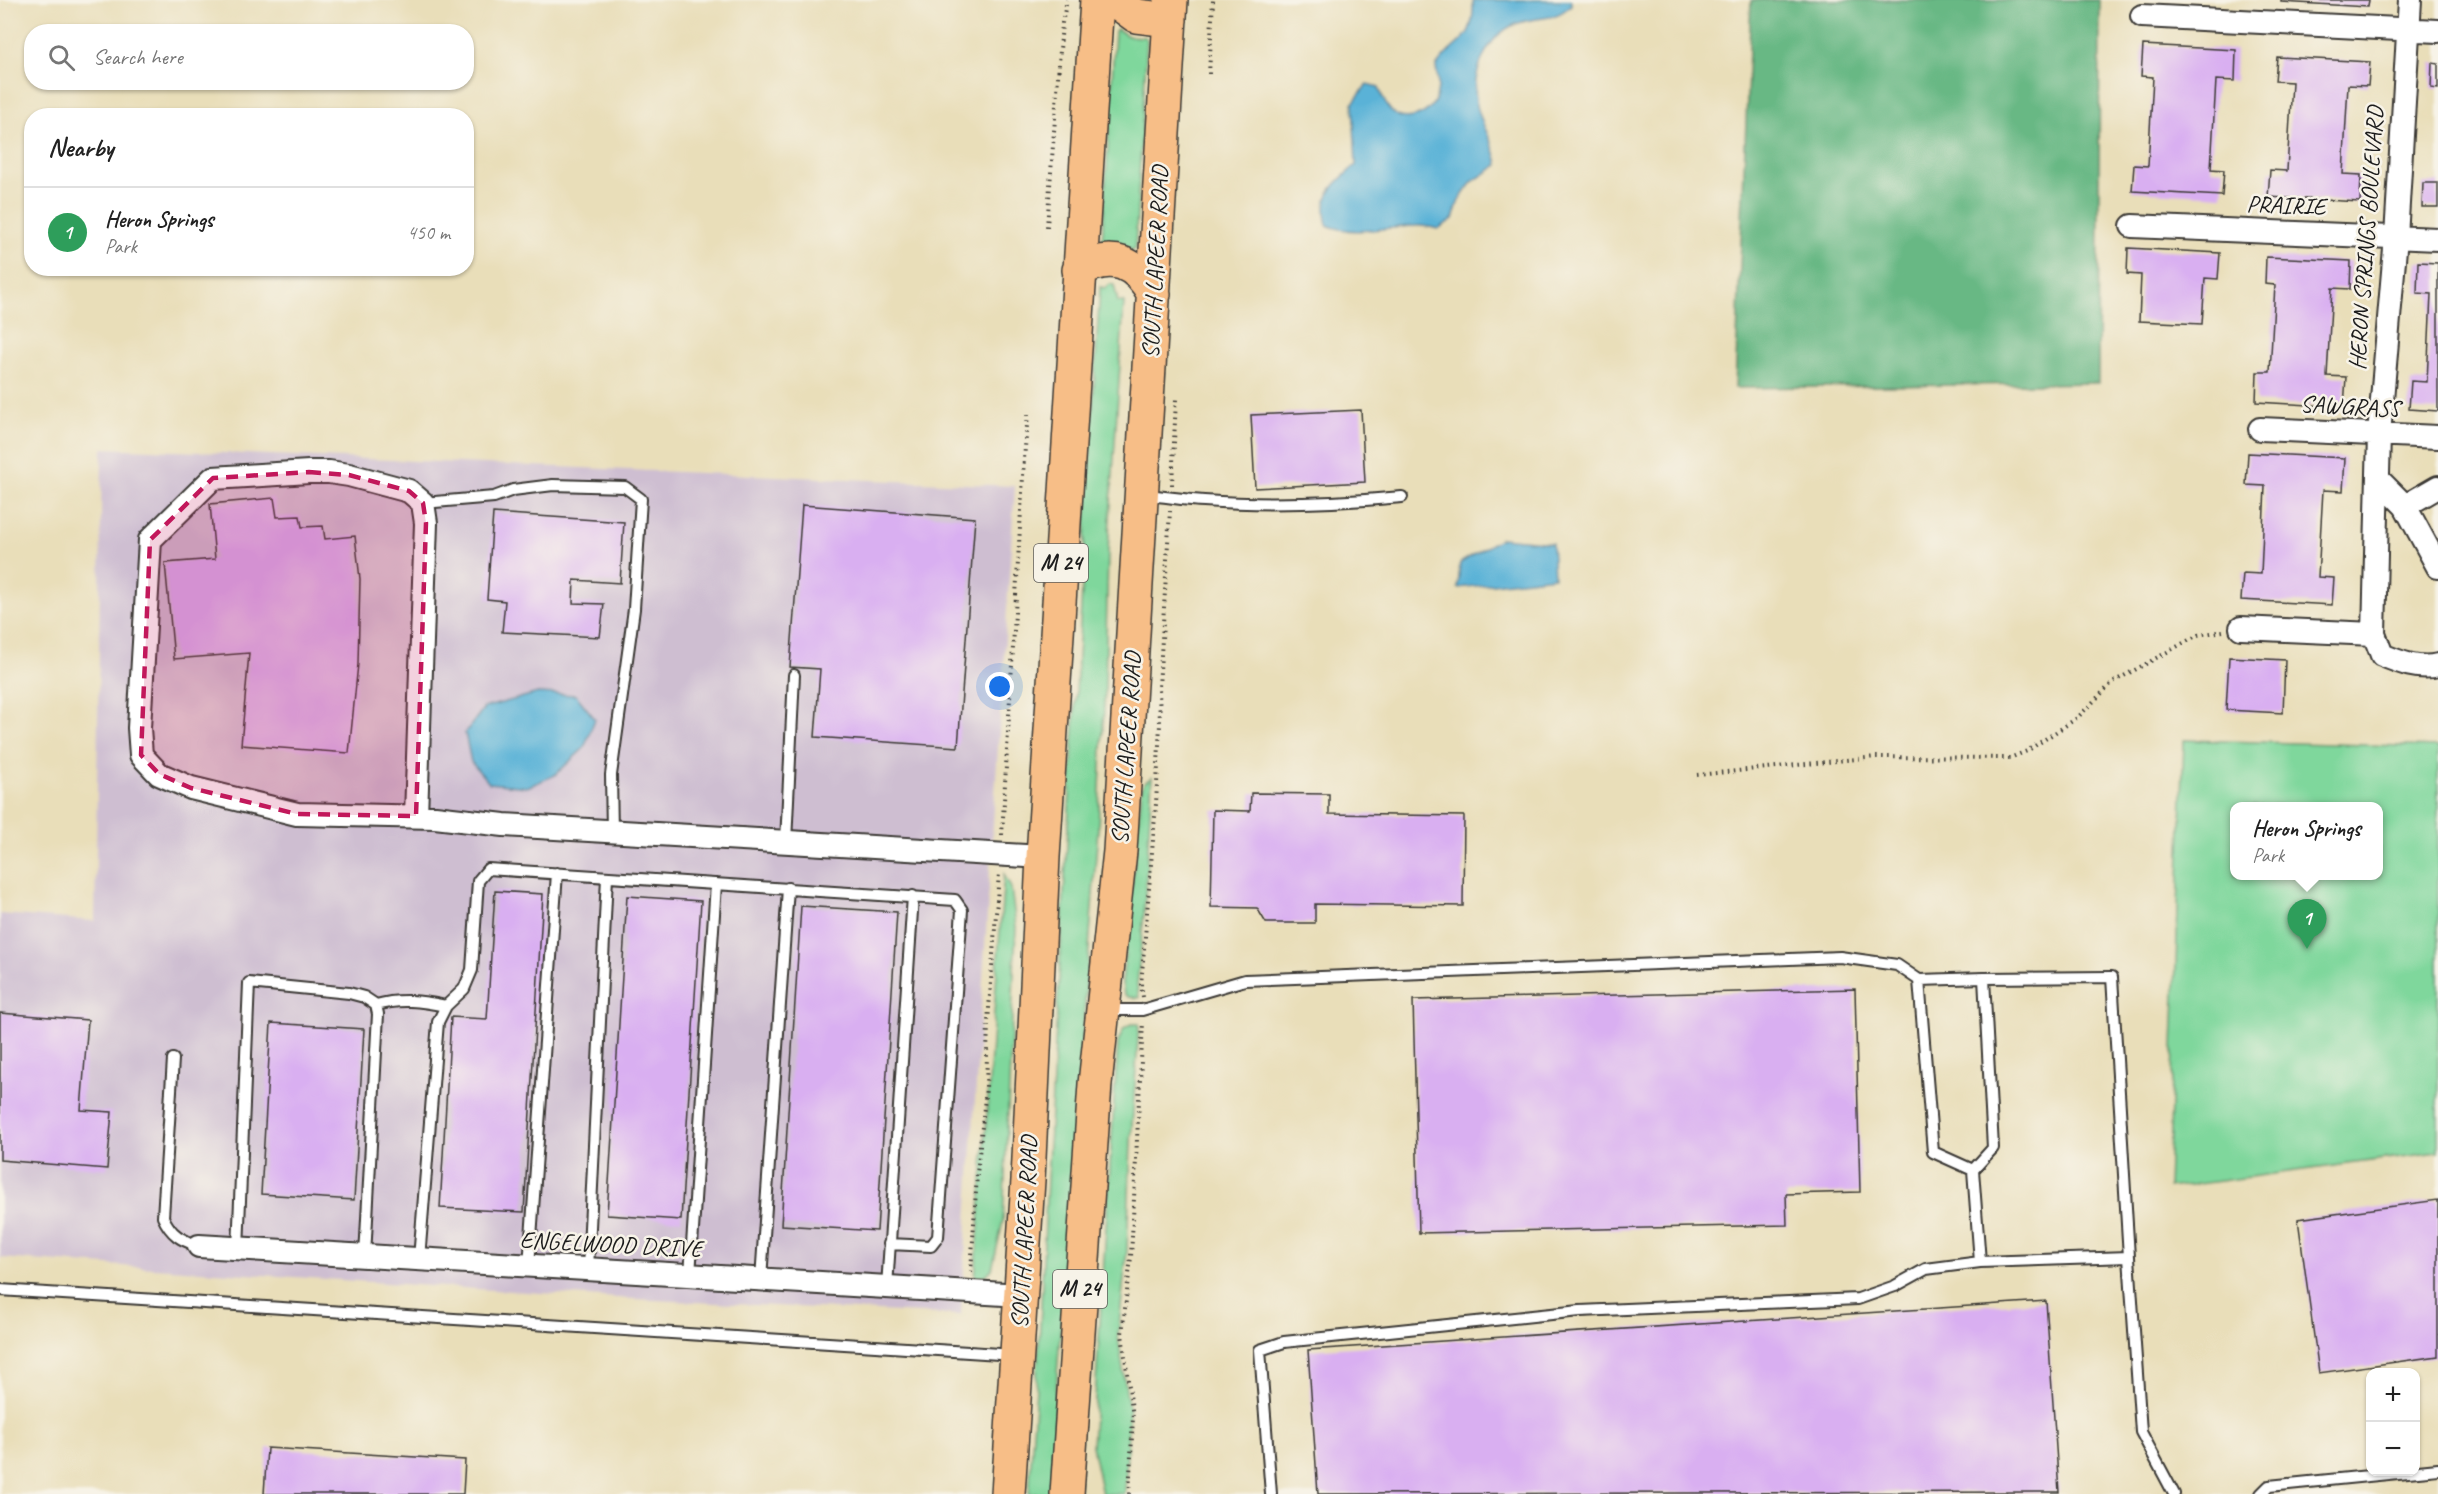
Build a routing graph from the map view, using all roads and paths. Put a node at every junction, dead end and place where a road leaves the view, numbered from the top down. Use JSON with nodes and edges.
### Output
{"nodes":[{"id":1,"x":1067,"y":0,"type":"edge"},
{"id":2,"x":1097,"y":0,"type":"edge"},
{"id":3,"x":1114,"y":0,"type":"edge"},
{"id":4,"x":1213,"y":0,"type":"edge"},
{"id":5,"x":2410,"y":0,"type":"edge"},
{"id":6,"x":1170,"y":10,"type":"edge"},
{"id":7,"x":2142,"y":16,"type":"dead end"},
{"id":8,"x":2407,"y":30,"type":"junction"},
{"id":9,"x":2438,"y":31,"type":"edge"},
{"id":10,"x":1209,"y":74,"type":"dead end"},
{"id":11,"x":2132,"y":226,"type":"dead end"},
{"id":12,"x":1047,"y":227,"type":"dead end"},
{"id":13,"x":2396,"y":237,"type":"junction"},
{"id":14,"x":2438,"y":239,"type":"edge"},
{"id":15,"x":1079,"y":270,"type":"junction"},
{"id":16,"x":1154,"y":294,"type":"junction"},
{"id":17,"x":1176,"y":399,"type":"dead end"},
{"id":18,"x":1028,"y":414,"type":"dead end"},
{"id":19,"x":2260,"y":429,"type":"dead end"},
{"id":20,"x":2379,"y":434,"type":"junction"},
{"id":21,"x":2438,"y":437,"type":"edge"},
{"id":22,"x":2379,"y":480,"type":"junction"},
{"id":23,"x":2438,"y":487,"type":"edge"},
{"id":24,"x":1156,"y":496,"type":"junction"},
{"id":25,"x":1402,"y":497,"type":"dead end"},
{"id":26,"x":423,"y":503,"type":"junction"},
{"id":27,"x":2405,"y":506,"type":"junction"},
{"id":28,"x":2438,"y":567,"type":"edge"},
{"id":29,"x":2241,"y":627,"type":"joint"},
{"id":30,"x":2374,"y":634,"type":"junction"},
{"id":31,"x":2438,"y":665,"type":"edge"},
{"id":32,"x":794,"y":675,"type":"dead end"},
{"id":33,"x":1697,"y":775,"type":"dead end"},
{"id":34,"x":417,"y":816,"type":"junction"},
{"id":35,"x":612,"y":832,"type":"junction"},
{"id":36,"x":1002,"y":836,"type":"dead end"},
{"id":37,"x":786,"y":842,"type":"junction"},
{"id":38,"x":1043,"y":857,"type":"junction"},
{"id":39,"x":999,"y":871,"type":"dead end"},
{"id":40,"x":557,"y":873,"type":"junction"},
{"id":41,"x":607,"y":877,"type":"junction"},
{"id":42,"x":716,"y":884,"type":"junction"},
{"id":43,"x":788,"y":888,"type":"junction"},
{"id":44,"x":913,"y":896,"type":"junction"},
{"id":45,"x":1984,"y":978,"type":"junction"},
{"id":46,"x":1919,"y":980,"type":"junction"},
{"id":47,"x":376,"y":1005,"type":"junction"},
{"id":48,"x":446,"y":1006,"type":"junction"},
{"id":49,"x":1142,"y":1010,"type":"junction"},
{"id":50,"x":1103,"y":1011,"type":"junction"},
{"id":51,"x":173,"y":1059,"type":"dead end"},
{"id":52,"x":1973,"y":1170,"type":"junction"},
{"id":53,"x":890,"y":1244,"type":"junction"},
{"id":54,"x":199,"y":1246,"type":"joint"},
{"id":55,"x":238,"y":1249,"type":"junction"},
{"id":56,"x":365,"y":1256,"type":"junction"},
{"id":57,"x":2129,"y":1257,"type":"junction"},
{"id":58,"x":419,"y":1259,"type":"junction"},
{"id":59,"x":1980,"y":1262,"type":"junction"},
{"id":60,"x":971,"y":1265,"type":"dead end"},
{"id":61,"x":529,"y":1266,"type":"junction"},
{"id":62,"x":588,"y":1269,"type":"junction"},
{"id":63,"x":690,"y":1275,"type":"junction"},
{"id":64,"x":761,"y":1280,"type":"junction"},
{"id":65,"x":887,"y":1287,"type":"junction"},
{"id":66,"x":0,"y":1290,"type":"edge"},
{"id":67,"x":1021,"y":1295,"type":"junction"},
{"id":68,"x":1017,"y":1355,"type":"junction"},
{"id":69,"x":2438,"y":1469,"type":"edge"},
{"id":70,"x":1008,"y":1494,"type":"edge"},
{"id":71,"x":1067,"y":1494,"type":"edge"},
{"id":72,"x":1129,"y":1494,"type":"edge"},
{"id":73,"x":1271,"y":1494,"type":"edge"},
{"id":74,"x":2174,"y":1494,"type":"edge"},
{"id":75,"x":2261,"y":1494,"type":"edge"}],
"edges":[{"from":1,"to":12,"type":"path"},
{"from":2,"to":15,"type":"main road","name":"SOUTH LAPEER ROAD","number":"M 24"},
{"from":3,"to":6,"type":"main road"},
{"from":4,"to":10,"type":"path"},
{"from":5,"to":8,"type":"street","name":"HERON SPRINGS BOULEVARD"},
{"from":6,"to":16,"type":"main road","name":"SOUTH LAPEER ROAD","number":"M 24"},
{"from":7,"to":8,"type":"street"},
{"from":8,"to":9,"type":"street"},
{"from":8,"to":13,"type":"street","name":"HERON SPRINGS BOULEVARD"},
{"from":11,"to":13,"type":"street","name":"PRAIRIE"},
{"from":13,"to":14,"type":"street","name":"PRAIRIE"},
{"from":13,"to":20,"type":"street","name":"HERON SPRINGS BOULEVARD"},
{"from":15,"to":16,"type":"main road"},
{"from":15,"to":38,"type":"main road","name":"SOUTH LAPEER ROAD","number":"M 24"},
{"from":16,"to":24,"type":"main road","name":"SOUTH LAPEER ROAD","number":"M 24"},
{"from":17,"to":24,"type":"path"},
{"from":18,"to":36,"type":"path"},
{"from":19,"to":20,"type":"street","name":"SAWGRASS"},
{"from":20,"to":21,"type":"street","name":"SAWGRASS"},
{"from":20,"to":22,"type":"street","name":"HERON SPRINGS BOULEVARD"},
{"from":22,"to":27,"type":"street"},
{"from":22,"to":30,"type":"street","name":"HERON SPRINGS BOULEVARD"},
{"from":23,"to":27,"type":"street"},
{"from":24,"to":25,"type":"lane"},
{"from":24,"to":49,"type":"path"},
{"from":24,"to":50,"type":"main road","name":"SOUTH LAPEER ROAD","number":"M 24"},
{"from":26,"to":34,"type":"street"},
{"from":26,"to":34,"type":"street"},
{"from":26,"to":35,"type":"lane"},
{"from":27,"to":28,"type":"street"},
{"from":29,"to":30,"type":"street"},
{"from":29,"to":33,"type":"path"},
{"from":30,"to":31,"type":"street"},
{"from":32,"to":37,"type":"lane"},
{"from":34,"to":35,"type":"street"},
{"from":35,"to":37,"type":"street"},
{"from":37,"to":38,"type":"street"},
{"from":38,"to":67,"type":"main road","name":"SOUTH LAPEER ROAD","number":"M 24"},
{"from":39,"to":60,"type":"path"},
{"from":40,"to":41,"type":"lane"},
{"from":40,"to":48,"type":"lane"},
{"from":40,"to":61,"type":"lane"},
{"from":41,"to":42,"type":"lane"},
{"from":41,"to":62,"type":"lane"},
{"from":42,"to":43,"type":"lane"},
{"from":42,"to":63,"type":"lane"},
{"from":43,"to":44,"type":"lane"},
{"from":43,"to":64,"type":"lane"},
{"from":44,"to":53,"type":"lane"},
{"from":44,"to":53,"type":"lane"},
{"from":45,"to":46,"type":"lane"},
{"from":45,"to":52,"type":"lane"},
{"from":45,"to":57,"type":"lane"},
{"from":46,"to":49,"type":"lane"},
{"from":46,"to":52,"type":"lane"},
{"from":47,"to":48,"type":"lane"},
{"from":47,"to":55,"type":"lane"},
{"from":47,"to":56,"type":"lane"},
{"from":48,"to":58,"type":"lane"},
{"from":49,"to":50,"type":"lane"},
{"from":49,"to":72,"type":"path"},
{"from":50,"to":71,"type":"main road","name":"SOUTH LAPEER ROAD","number":"M 24"},
{"from":51,"to":54,"type":"lane"},
{"from":52,"to":59,"type":"lane"},
{"from":53,"to":65,"type":"lane"},
{"from":54,"to":55,"type":"street","name":"ENGELWOOD DRIVE"},
{"from":55,"to":56,"type":"street","name":"ENGELWOOD DRIVE"},
{"from":56,"to":58,"type":"street","name":"ENGELWOOD DRIVE"},
{"from":57,"to":59,"type":"lane"},
{"from":57,"to":74,"type":"lane"},
{"from":58,"to":61,"type":"street","name":"ENGELWOOD DRIVE"},
{"from":59,"to":73,"type":"lane"},
{"from":61,"to":62,"type":"street","name":"ENGELWOOD DRIVE"},
{"from":62,"to":63,"type":"street","name":"ENGELWOOD DRIVE"},
{"from":63,"to":64,"type":"street","name":"ENGELWOOD DRIVE"},
{"from":64,"to":65,"type":"street","name":"ENGELWOOD DRIVE"},
{"from":65,"to":67,"type":"street","name":"ENGELWOOD DRIVE"},
{"from":66,"to":68,"type":"lane"},
{"from":67,"to":68,"type":"main road","name":"SOUTH LAPEER ROAD","number":"M 24"},
{"from":68,"to":70,"type":"main road","name":"SOUTH LAPEER ROAD","number":"M 24"},
{"from":69,"to":75,"type":"lane"}]}
